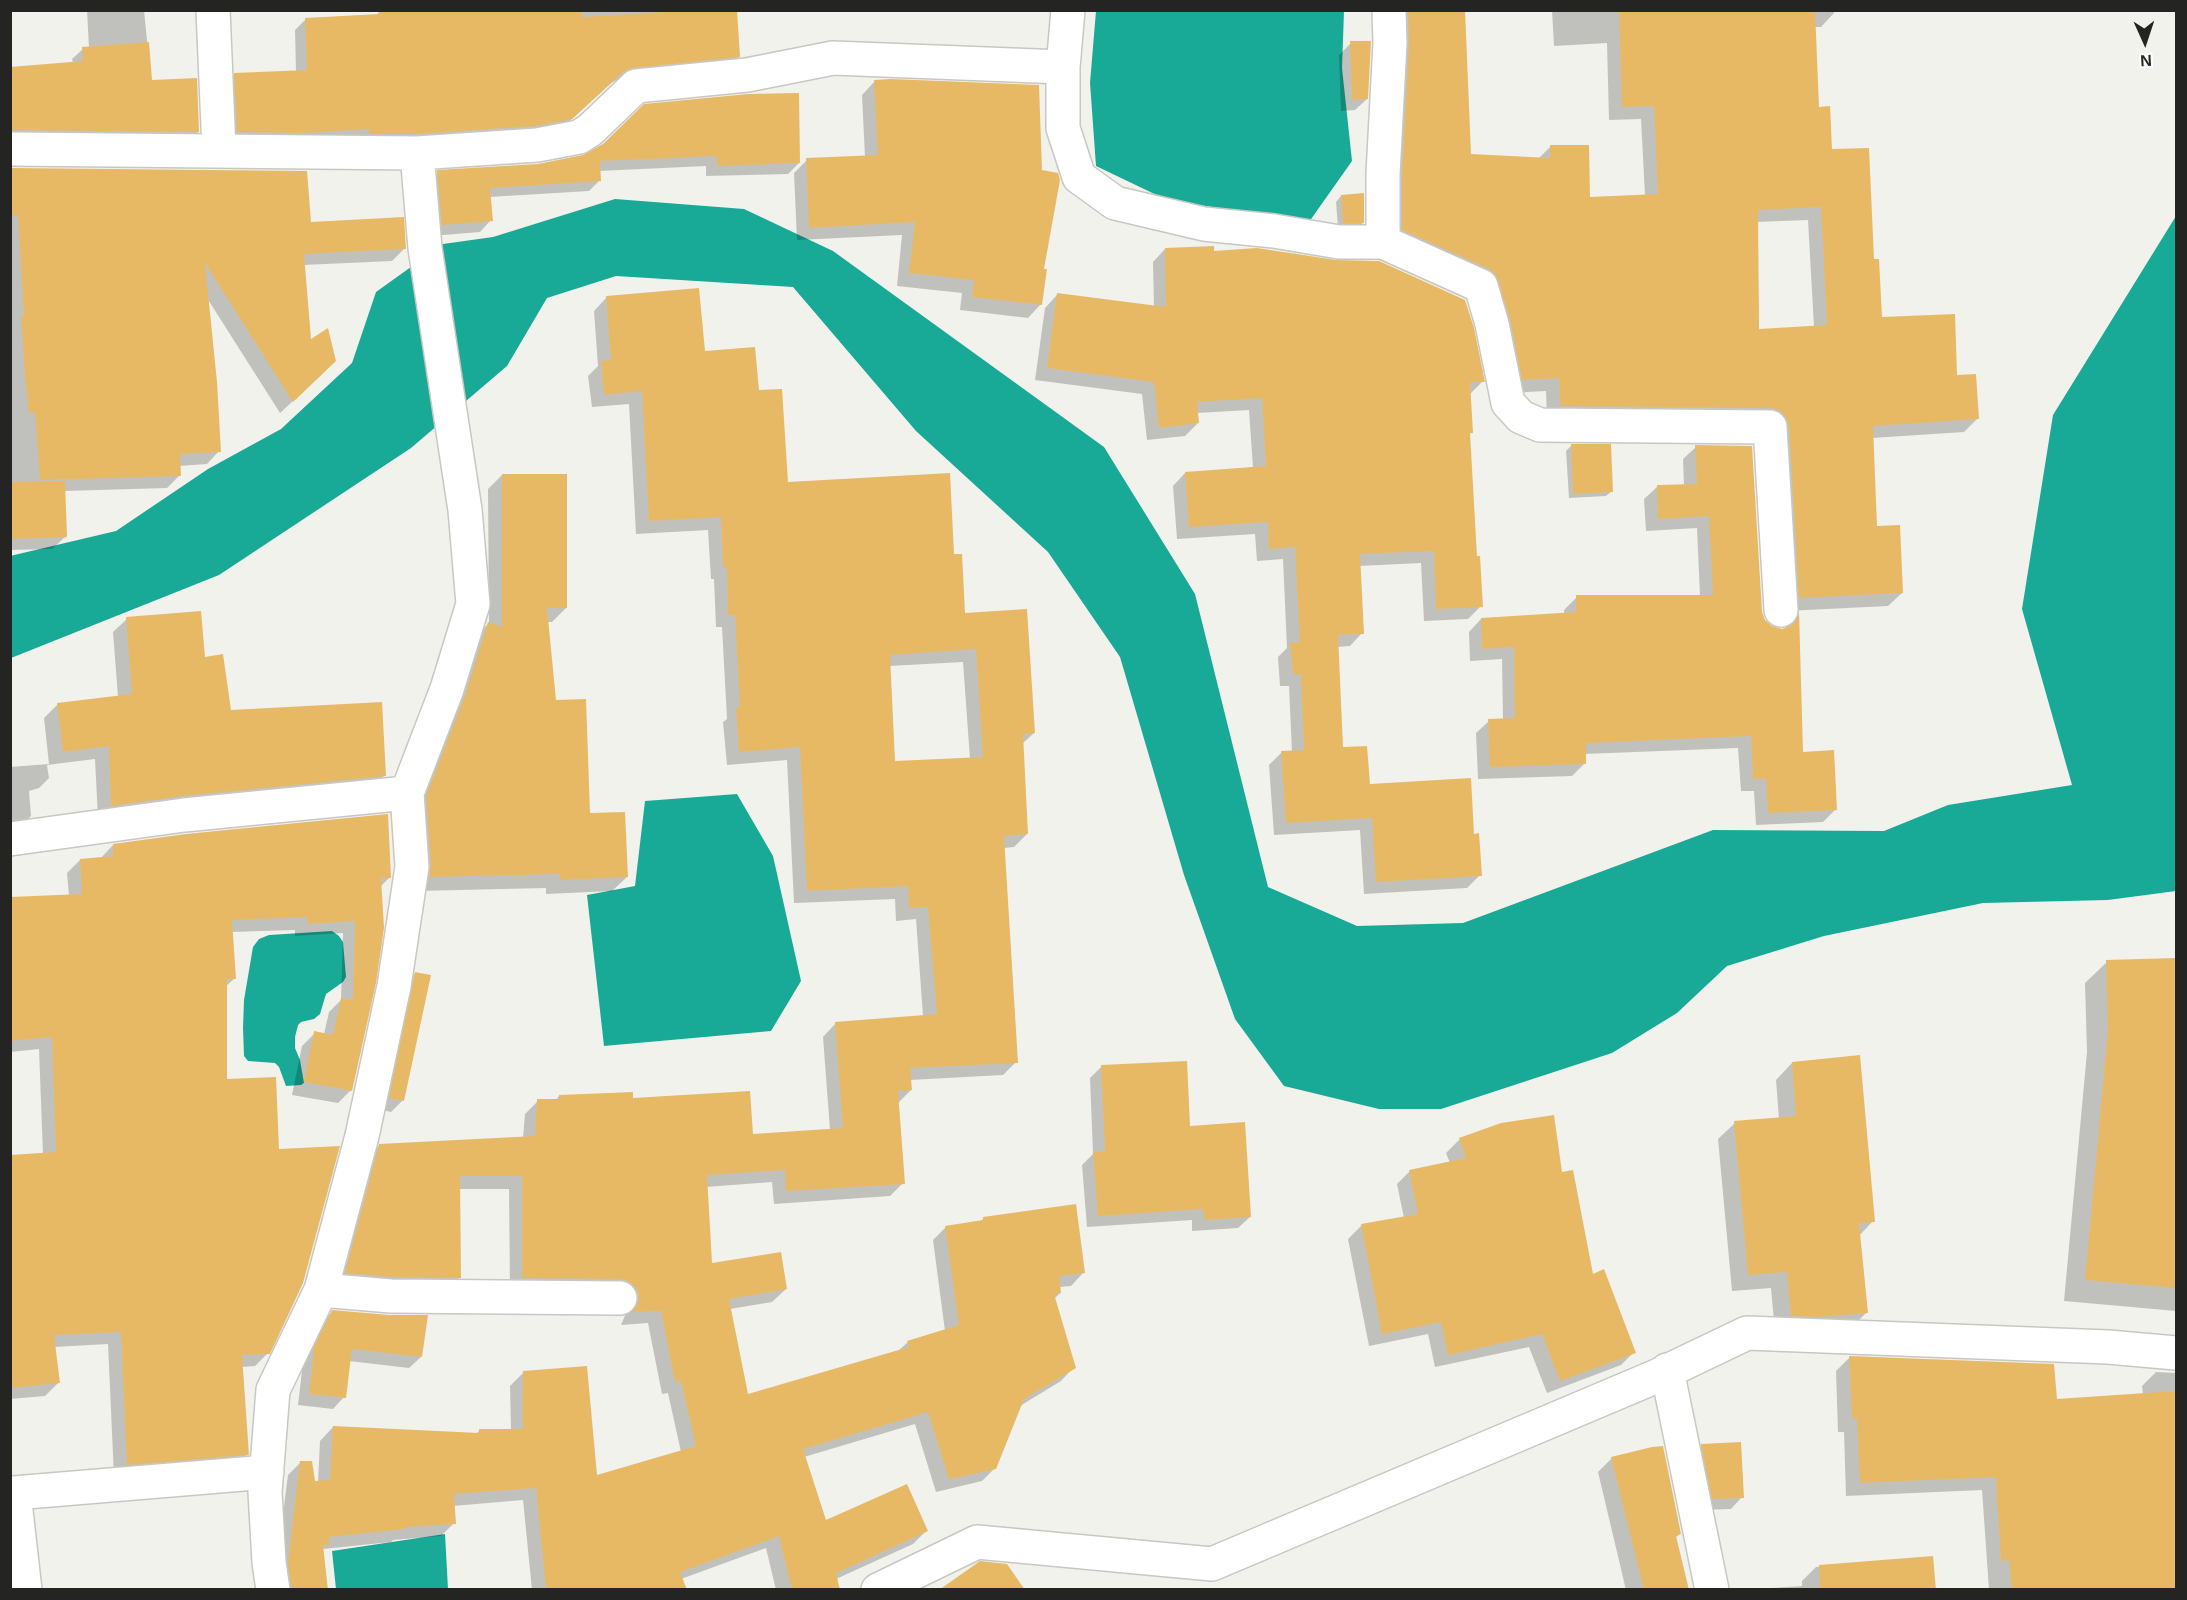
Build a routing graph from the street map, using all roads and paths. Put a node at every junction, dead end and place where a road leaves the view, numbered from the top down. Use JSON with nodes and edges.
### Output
{"nodes":[{"id":1,"x":213,"y":10,"type":"edge"},
{"id":2,"x":1068,"y":10,"type":"edge"},
{"id":3,"x":1389,"y":10,"type":"edge"},
{"id":4,"x":1063,"y":67,"type":"junction"},
{"id":5,"x":10,"y":149,"type":"edge"},
{"id":6,"x":219,"y":150,"type":"junction"},
{"id":7,"x":417,"y":153,"type":"junction"},
{"id":8,"x":1383,"y":242,"type":"junction"},
{"id":9,"x":1781,"y":610,"type":"dead end"},
{"id":10,"x":407,"y":794,"type":"junction"},
{"id":11,"x":10,"y":839,"type":"edge"},
{"id":12,"x":321,"y":1290,"type":"junction"},
{"id":13,"x":620,"y":1298,"type":"dead end"},
{"id":14,"x":2176,"y":1353,"type":"edge"},
{"id":15,"x":1667,"y":1370,"type":"junction"},
{"id":16,"x":267,"y":1472,"type":"junction"},
{"id":17,"x":26,"y":1590,"type":"edge"},
{"id":18,"x":273,"y":1590,"type":"edge"},
{"id":19,"x":878,"y":1590,"type":"edge"},
{"id":20,"x":1712,"y":1590,"type":"edge"}],
"edges":[{"from":1,"to":6,"type":"street"},
{"from":2,"to":4,"type":"street"},
{"from":3,"to":8,"type":"street"},
{"from":4,"to":7,"type":"street"},
{"from":4,"to":8,"type":"street"},
{"from":5,"to":6,"type":"street"},
{"from":6,"to":7,"type":"street"},
{"from":7,"to":10,"type":"street"},
{"from":8,"to":9,"type":"street"},
{"from":10,"to":11,"type":"street"},
{"from":10,"to":12,"type":"street"},
{"from":12,"to":13,"type":"street"},
{"from":12,"to":16,"type":"street"},
{"from":14,"to":15,"type":"street"},
{"from":15,"to":19,"type":"street"},
{"from":15,"to":20,"type":"street"},
{"from":16,"to":17,"type":"street"},
{"from":16,"to":18,"type":"street"}]}
